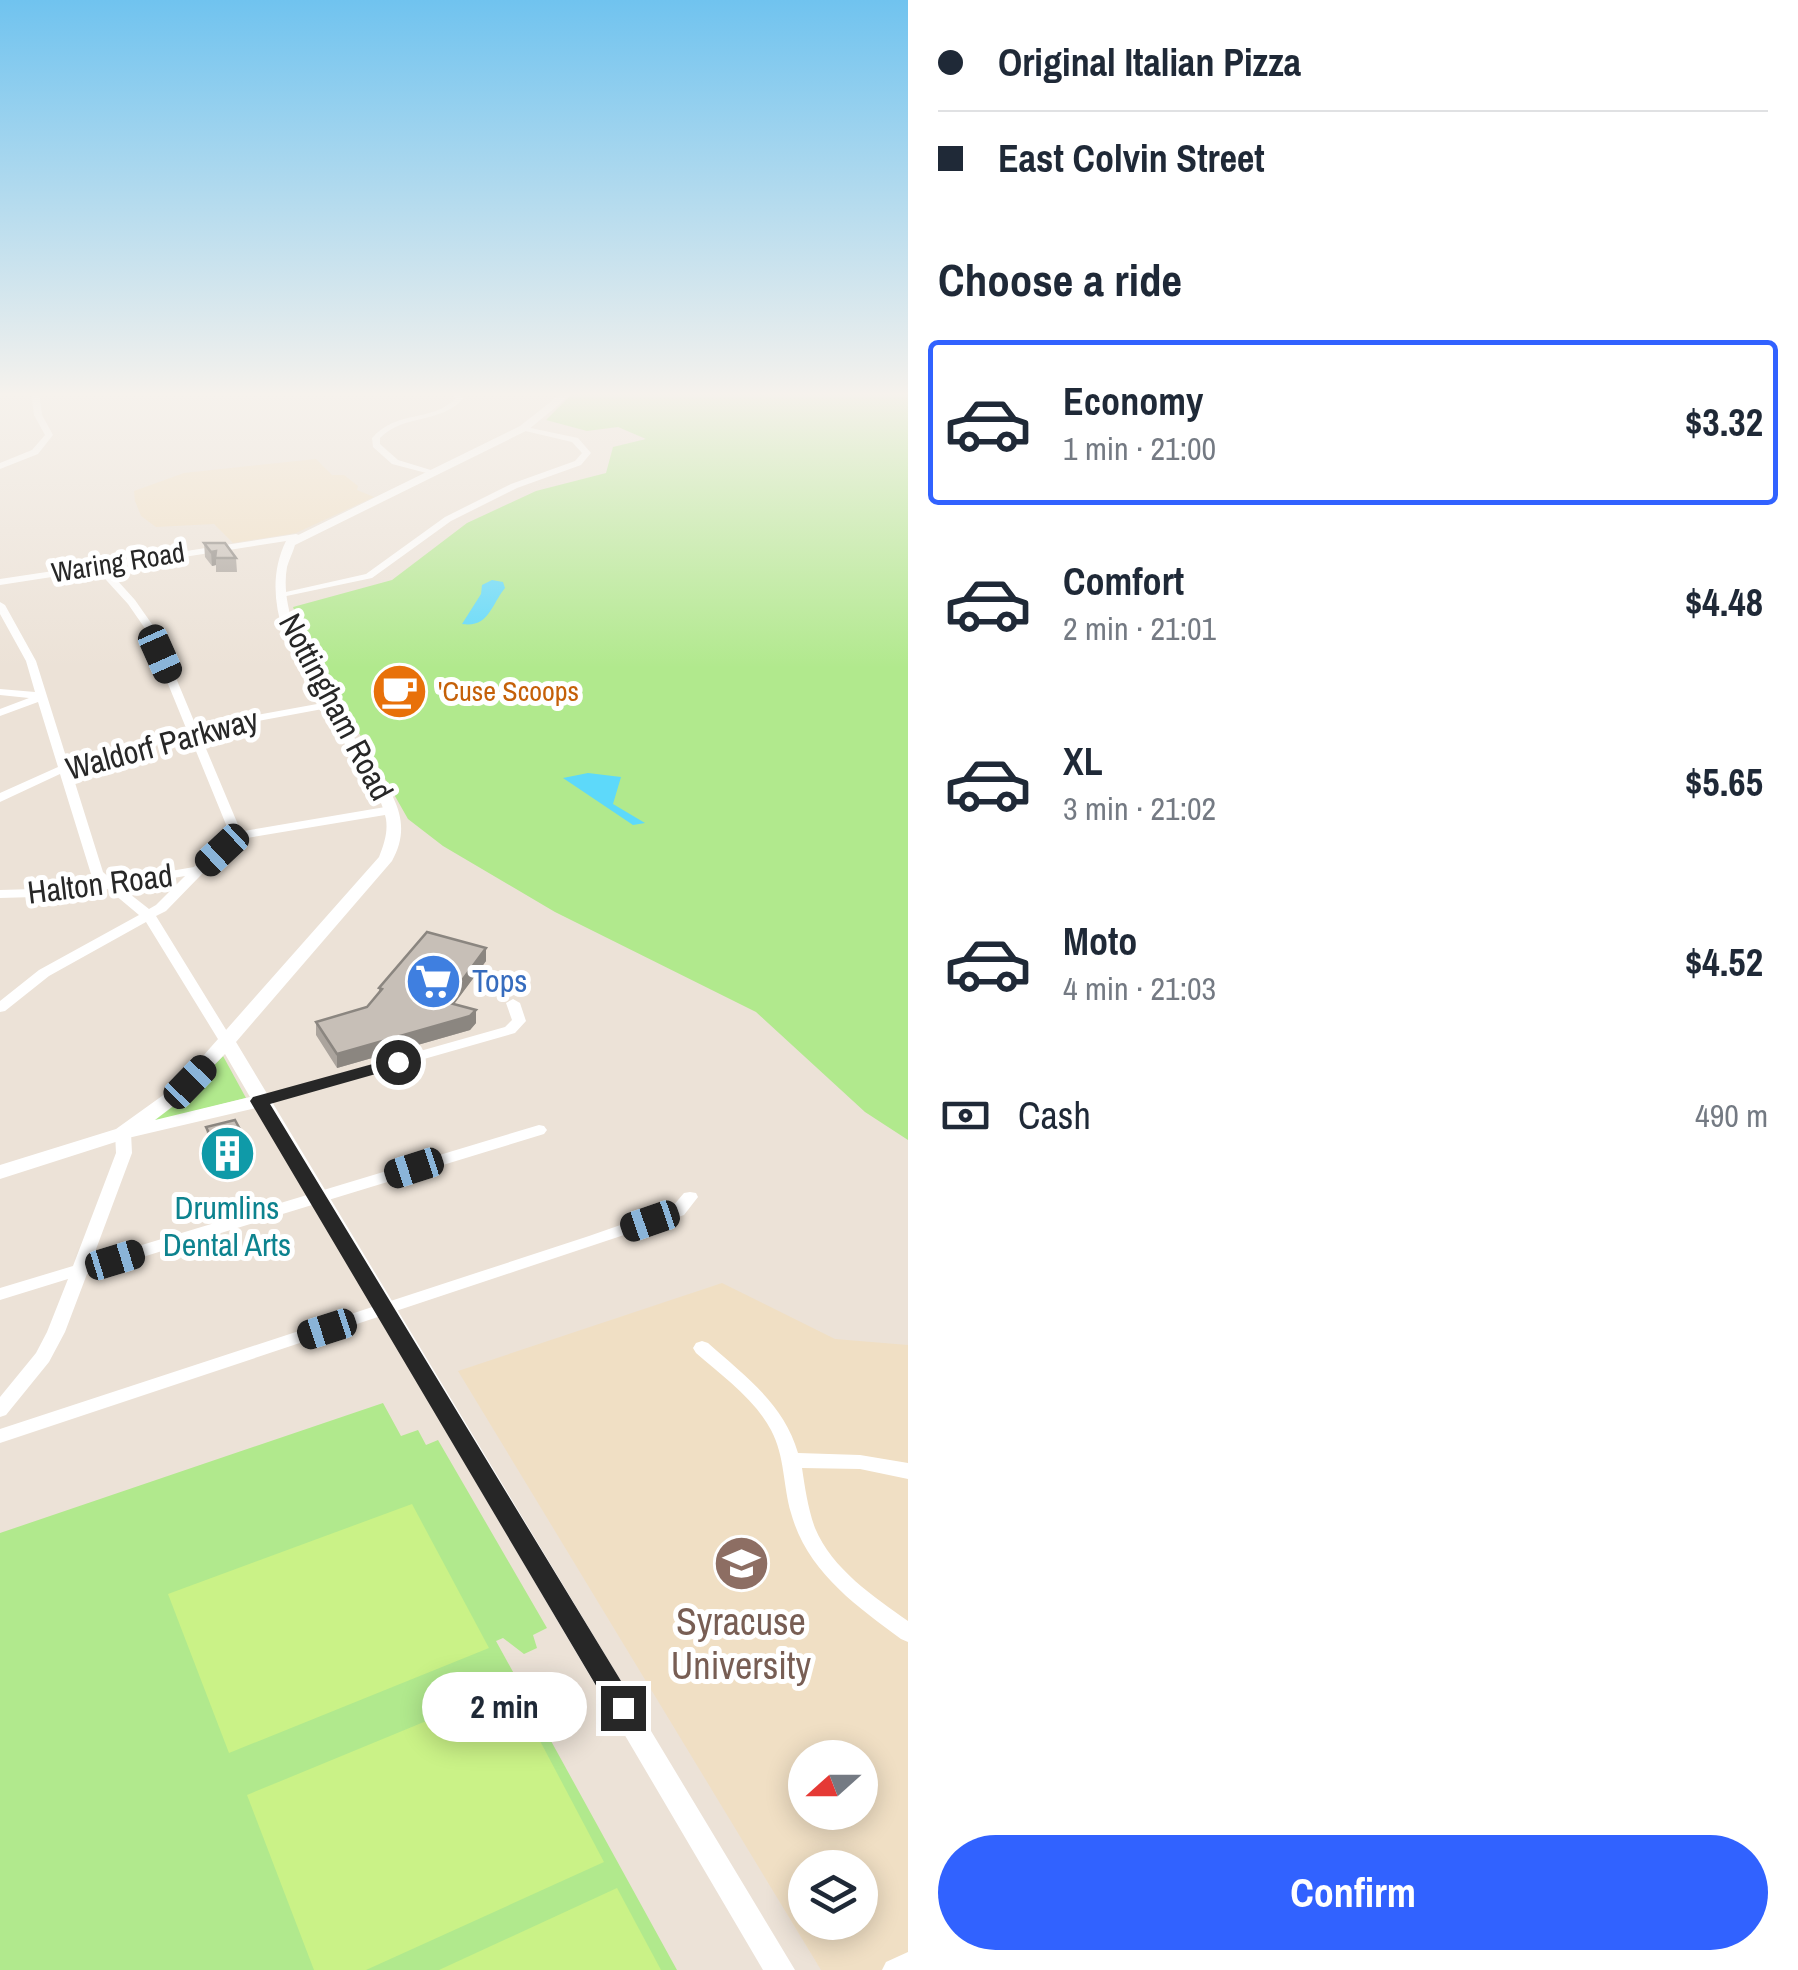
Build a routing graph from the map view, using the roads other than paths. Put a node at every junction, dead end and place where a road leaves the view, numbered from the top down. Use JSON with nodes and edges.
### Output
{"nodes":[{"id":1,"x":408,"y":484,"type":"edge"},
{"id":2,"x":520,"y":484,"type":"edge"},
{"id":3,"x":296,"y":536,"type":"junction"},
{"id":4,"x":98,"y":565,"type":"junction"},
{"id":5,"x":0,"y":582,"type":"edge"},
{"id":6,"x":280,"y":596,"type":"junction"},
{"id":7,"x":0,"y":605,"type":"edge"},
{"id":8,"x":0,"y":692,"type":"edge"},
{"id":9,"x":43,"y":696,"type":"junction"},
{"id":10,"x":328,"y":705,"type":"junction"},
{"id":11,"x":0,"y":713,"type":"edge"},
{"id":12,"x":193,"y":730,"type":"junction"},
{"id":13,"x":63,"y":769,"type":"junction"},
{"id":14,"x":0,"y":798,"type":"edge"},
{"id":15,"x":391,"y":810,"type":"junction"},
{"id":16,"x":231,"y":837,"type":"junction"},
{"id":17,"x":200,"y":870,"type":"junction"},
{"id":18,"x":110,"y":886,"type":"junction"},
{"id":19,"x":0,"y":894,"type":"edge"},
{"id":20,"x":149,"y":916,"type":"junction"},
{"id":21,"x":513,"y":1002,"type":"dead end"},
{"id":22,"x":0,"y":1008,"type":"edge"},
{"id":23,"x":226,"y":1041,"type":"junction"},
{"id":24,"x":259,"y":1101,"type":"junction"},
{"id":25,"x":539,"y":1130,"type":"dead end"},
{"id":26,"x":123,"y":1133,"type":"junction"},
{"id":27,"x":0,"y":1172,"type":"edge"},
{"id":28,"x":690,"y":1197,"type":"dead end"},
{"id":29,"x":318,"y":1198,"type":"junction"},
{"id":30,"x":80,"y":1270,"type":"junction"},
{"id":31,"x":0,"y":1294,"type":"edge"},
{"id":32,"x":385,"y":1310,"type":"junction"},
{"id":33,"x":702,"y":1348,"type":"dead end"},
{"id":34,"x":0,"y":1410,"type":"edge"},
{"id":35,"x":0,"y":1436,"type":"edge"},
{"id":36,"x":793,"y":1460,"type":"junction"},
{"id":37,"x":908,"y":1472,"type":"edge"},
{"id":38,"x":908,"y":1633,"type":"edge"},
{"id":39,"x":908,"y":1964,"type":"edge"},
{"id":40,"x":780,"y":1970,"type":"edge"},
{"id":41,"x":894,"y":1970,"type":"edge"}],
"edges":[{"from":1,"to":3,"type":"street"},
{"from":2,"to":6,"type":"street"},
{"from":3,"to":4,"type":"street","name":"Waring Road"},
{"from":3,"to":6,"type":"street","name":"Nottingham Road"},
{"from":4,"to":5,"type":"street","name":"Waring Road"},
{"from":4,"to":12,"type":"street"},
{"from":6,"to":10,"type":"street","name":"Nottingham Road"},
{"from":7,"to":9,"type":"street"},
{"from":8,"to":9,"type":"street"},
{"from":9,"to":11,"type":"street"},
{"from":9,"to":13,"type":"street"},
{"from":10,"to":12,"type":"street","name":"Waldorf Parkway"},
{"from":10,"to":15,"type":"street","name":"Nottingham Road"},
{"from":12,"to":13,"type":"street","name":"Waldorf Parkway"},
{"from":12,"to":16,"type":"street"},
{"from":13,"to":14,"type":"street","name":"Waldorf Parkway"},
{"from":13,"to":18,"type":"street"},
{"from":15,"to":16,"type":"street"},
{"from":15,"to":23,"type":"street","name":"Nottingham Road"},
{"from":16,"to":17,"type":"street"},
{"from":17,"to":18,"type":"street","name":"Halton Road"},
{"from":17,"to":20,"type":"street"},
{"from":18,"to":19,"type":"street","name":"Halton Road"},
{"from":18,"to":20,"type":"street"},
{"from":20,"to":22,"type":"street"},
{"from":20,"to":23,"type":"street"},
{"from":21,"to":24,"type":"street"},
{"from":23,"to":24,"type":"street"},
{"from":23,"to":26,"type":"street","name":"Nottingham Road"},
{"from":24,"to":26,"type":"street"},
{"from":24,"to":29,"type":"street"},
{"from":25,"to":29,"type":"street"},
{"from":26,"to":27,"type":"street","name":"Nottingham Road"},
{"from":26,"to":30,"type":"street"},
{"from":28,"to":32,"type":"street"},
{"from":29,"to":30,"type":"street"},
{"from":29,"to":32,"type":"street"},
{"from":30,"to":31,"type":"street"},
{"from":30,"to":34,"type":"street"},
{"from":32,"to":35,"type":"street"},
{"from":32,"to":40,"type":"street"},
{"from":33,"to":36,"type":"street"},
{"from":36,"to":37,"type":"street"},
{"from":36,"to":38,"type":"street"},
{"from":39,"to":41,"type":"street"}]}
